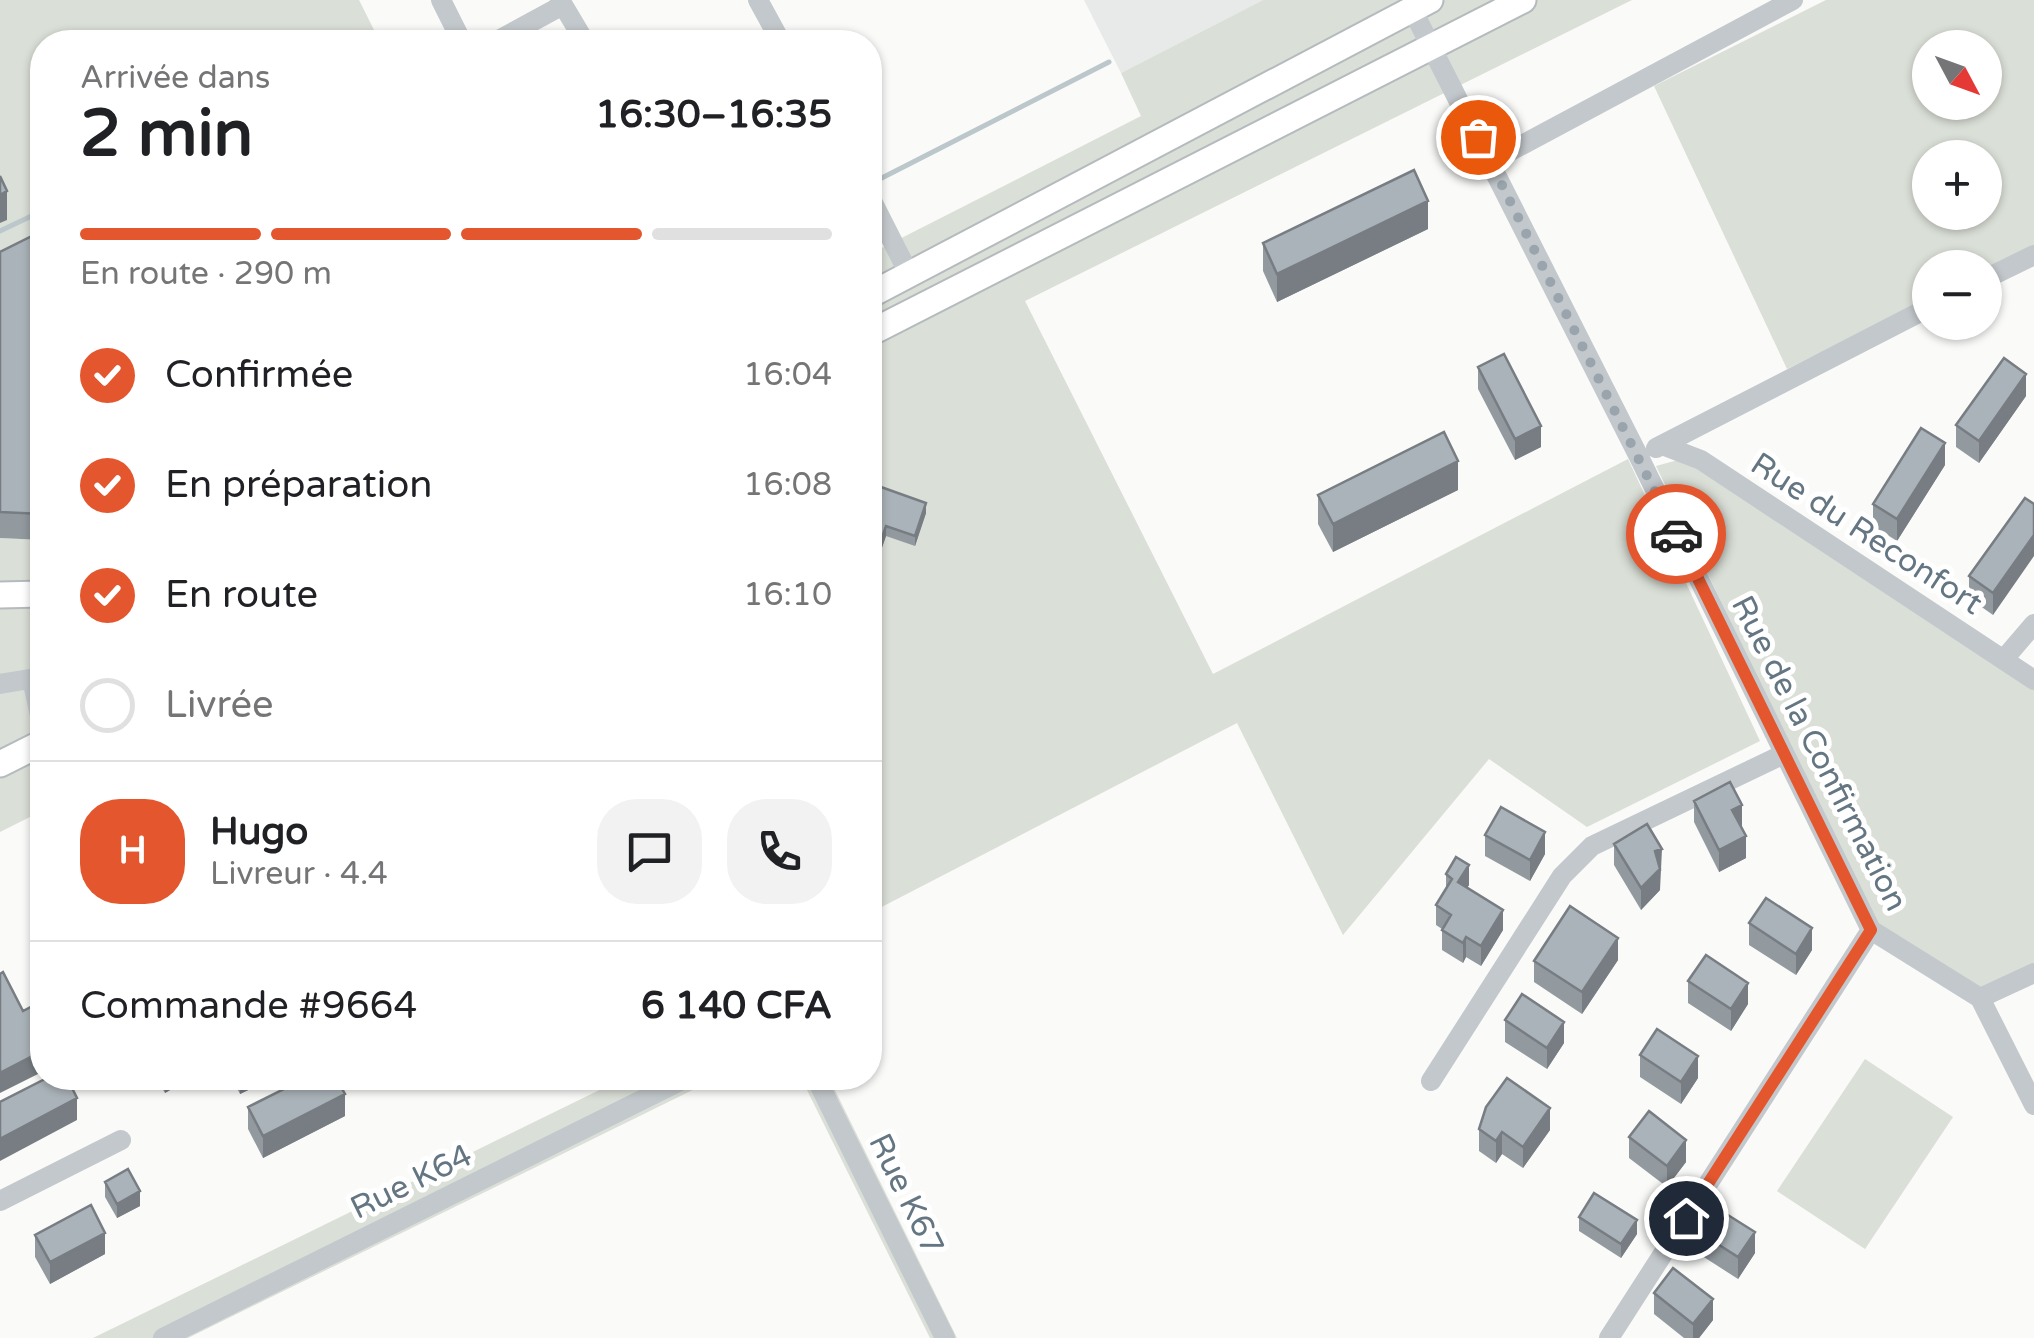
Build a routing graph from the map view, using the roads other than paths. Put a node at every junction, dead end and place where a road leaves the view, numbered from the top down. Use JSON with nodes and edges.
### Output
{"nodes":[{"id":1,"x":441,"y":0,"type":"edge"},
{"id":2,"x":758,"y":0,"type":"edge"},
{"id":3,"x":1523,"y":0,"type":"edge"},
{"id":4,"x":1792,"y":0,"type":"edge"},
{"id":5,"x":562,"y":3,"type":"edge"},
{"id":6,"x":1421,"y":5,"type":"edge"},
{"id":7,"x":456,"y":30,"type":"edge"},
{"id":8,"x":515,"y":30,"type":"edge"},
{"id":9,"x":577,"y":30,"type":"edge"},
{"id":10,"x":774,"y":30,"type":"edge"},
{"id":11,"x":1432,"y":45,"type":"junction"},
{"id":12,"x":1490,"y":162,"type":"junction"},
{"id":13,"x":882,"y":221,"type":"edge"},
{"id":14,"x":2034,"y":255,"type":"edge"},
{"id":15,"x":2002,"y":271,"type":"edge"},
{"id":16,"x":910,"y":276,"type":"junction"},
{"id":17,"x":882,"y":289,"type":"edge"},
{"id":18,"x":1912,"y":316,"type":"edge"},
{"id":19,"x":882,"y":327,"type":"edge"},
{"id":20,"x":1662,"y":446,"type":"junction"},
{"id":21,"x":1639,"y":457,"type":"junction"},
{"id":22,"x":30,"y":594,"type":"edge"},
{"id":23,"x":0,"y":595,"type":"edge"},
{"id":24,"x":2034,"y":624,"type":"edge"},
{"id":25,"x":2004,"y":660,"type":"junction"},
{"id":26,"x":30,"y":679,"type":"edge"},
{"id":27,"x":2034,"y":680,"type":"edge"},
{"id":28,"x":0,"y":684,"type":"edge"},
{"id":29,"x":30,"y":749,"type":"edge"},
{"id":30,"x":1784,"y":754,"type":"junction"},
{"id":31,"x":0,"y":764,"type":"edge"},
{"id":32,"x":1871,"y":930,"type":"junction"},
{"id":33,"x":2034,"y":972,"type":"edge"},
{"id":34,"x":1980,"y":998,"type":"junction"},
{"id":35,"x":1432,"y":1081,"type":"dead end"},
{"id":36,"x":662,"y":1090,"type":"edge"},
{"id":37,"x":822,"y":1090,"type":"edge"},
{"id":38,"x":2034,"y":1105,"type":"edge"},
{"id":39,"x":121,"y":1140,"type":"dead end"},
{"id":40,"x":0,"y":1201,"type":"edge"},
{"id":41,"x":163,"y":1338,"type":"edge"},
{"id":42,"x":945,"y":1338,"type":"edge"},
{"id":43,"x":1609,"y":1338,"type":"edge"}],
"edges":[{"from":1,"to":7,"type":"street"},
{"from":2,"to":10,"type":"street"},
{"from":3,"to":11,"type":"main road"},
{"from":4,"to":12,"type":"street"},
{"from":5,"to":8,"type":"street"},
{"from":5,"to":9,"type":"street"},
{"from":6,"to":11,"type":"street","name":"Rue de la Confirmation"},
{"from":6,"to":16,"type":"main road"},
{"from":11,"to":12,"type":"street","name":"Rue de la Confirmation"},
{"from":11,"to":19,"type":"main road"},
{"from":12,"to":21,"type":"street","name":"Rue de la Confirmation"},
{"from":13,"to":16,"type":"street"},
{"from":14,"to":15,"type":"street"},
{"from":16,"to":17,"type":"main road"},
{"from":18,"to":20,"type":"street"},
{"from":20,"to":21,"type":"street"},
{"from":20,"to":25,"type":"street","name":"Rue du Reconfort"},
{"from":21,"to":30,"type":"street","name":"Rue de la Confirmation"},
{"from":22,"to":23,"type":"main road"},
{"from":24,"to":25,"type":"street"},
{"from":25,"to":27,"type":"street","name":"Rue du Reconfort"},
{"from":26,"to":28,"type":"street"},
{"from":29,"to":31,"type":"main road"},
{"from":30,"to":32,"type":"street","name":"Rue de la Confirmation"},
{"from":30,"to":35,"type":"street"},
{"from":32,"to":34,"type":"street","name":"Rue de la Confirmation"},
{"from":32,"to":43,"type":"street"},
{"from":33,"to":34,"type":"street"},
{"from":34,"to":38,"type":"street"},
{"from":36,"to":41,"type":"street","name":"Rue K64"},
{"from":37,"to":42,"type":"street","name":"Rue K67"},
{"from":39,"to":40,"type":"street"}]}
